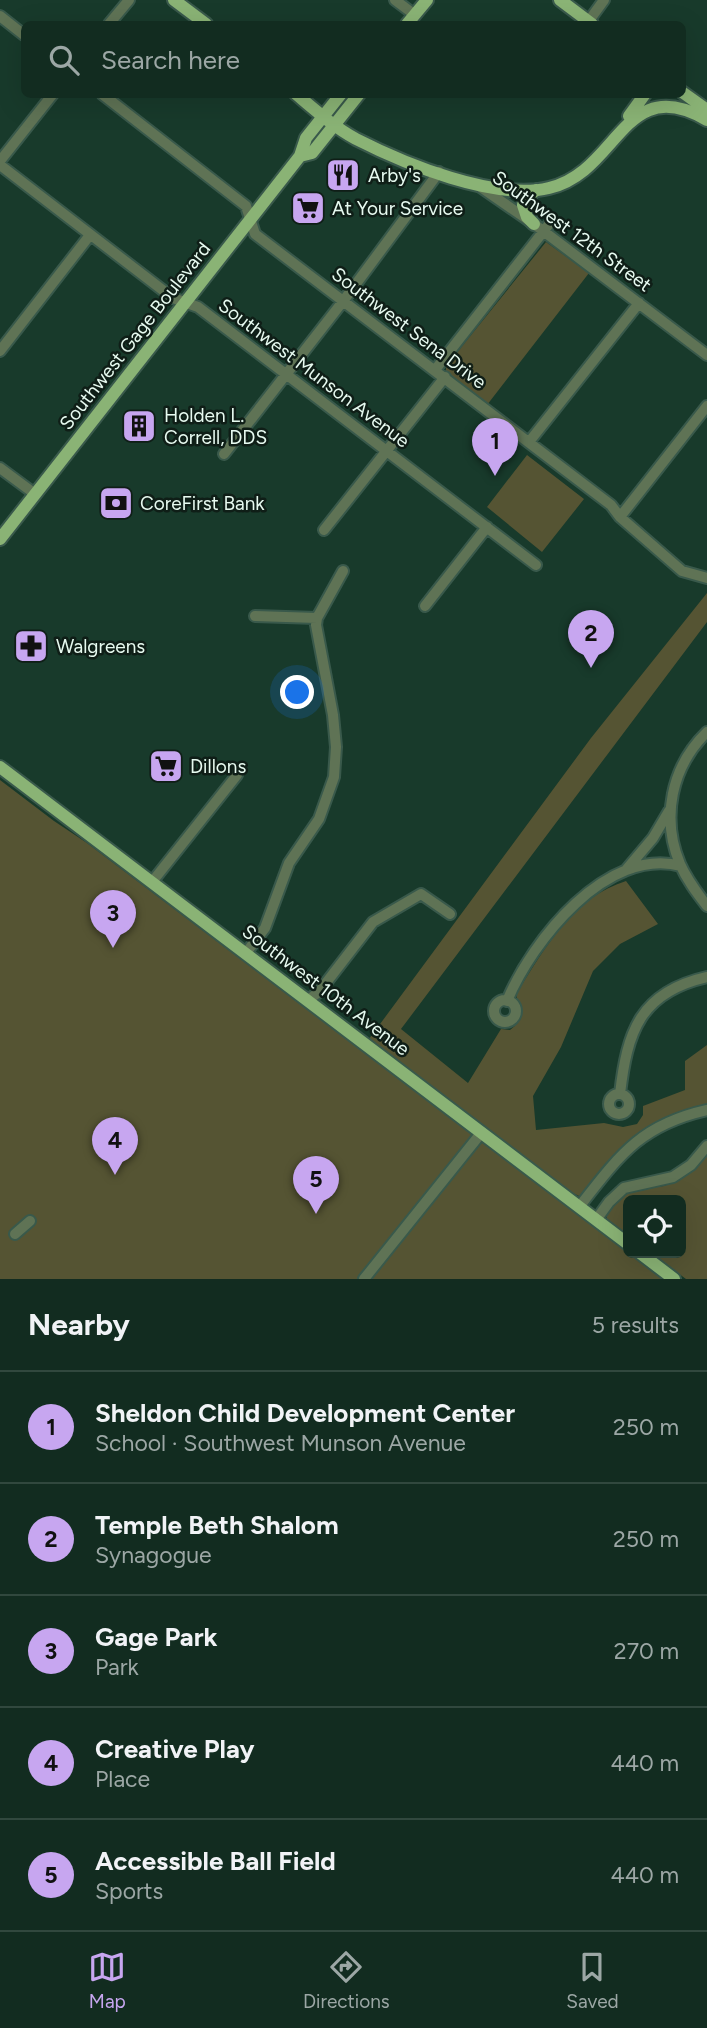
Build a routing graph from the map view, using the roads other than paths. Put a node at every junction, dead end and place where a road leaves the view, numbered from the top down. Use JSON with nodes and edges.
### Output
{"nodes":[{"id":1,"x":129,"y":0,"type":"edge"},
{"id":2,"x":174,"y":0,"type":"edge"},
{"id":3,"x":395,"y":0,"type":"edge"},
{"id":4,"x":427,"y":0,"type":"edge"},
{"id":5,"x":560,"y":0,"type":"edge"},
{"id":6,"x":604,"y":0,"type":"edge"},
{"id":7,"x":0,"y":16,"type":"edge"},
{"id":8,"x":411,"y":20,"type":"edge"},
{"id":9,"x":112,"y":21,"type":"edge"},
{"id":10,"x":202,"y":21,"type":"edge"},
{"id":11,"x":587,"y":21,"type":"edge"},
{"id":12,"x":591,"y":21,"type":"edge"},
{"id":13,"x":21,"y":33,"type":"edge"},
{"id":14,"x":686,"y":95,"type":"edge"},
{"id":15,"x":49,"y":98,"type":"edge"},
{"id":16,"x":107,"y":98,"type":"edge"},
{"id":17,"x":301,"y":98,"type":"edge"},
{"id":18,"x":338,"y":98,"type":"edge"},
{"id":19,"x":356,"y":98,"type":"edge"},
{"id":20,"x":642,"y":98,"type":"edge"},
{"id":21,"x":707,"y":110,"type":"edge"},
{"id":22,"x":324,"y":116,"type":"junction"},
{"id":23,"x":707,"y":120,"type":"edge"},
{"id":24,"x":335,"y":125,"type":"junction"},
{"id":25,"x":602,"y":154,"type":"junction"},
{"id":26,"x":300,"y":156,"type":"junction"},
{"id":27,"x":0,"y":163,"type":"edge"},
{"id":28,"x":439,"y":172,"type":"junction"},
{"id":29,"x":472,"y":183,"type":"junction"},
{"id":30,"x":536,"y":190,"type":"junction"},
{"id":31,"x":250,"y":220,"type":"junction"},
{"id":32,"x":542,"y":226,"type":"junction"},
{"id":33,"x":90,"y":235,"type":"junction"},
{"id":34,"x":344,"y":300,"type":"junction"},
{"id":35,"x":185,"y":303,"type":"junction"},
{"id":36,"x":639,"y":303,"type":"junction"},
{"id":37,"x":0,"y":351,"type":"edge"},
{"id":38,"x":707,"y":355,"type":"edge"},
{"id":39,"x":435,"y":370,"type":"junction"},
{"id":40,"x":286,"y":374,"type":"junction"},
{"id":41,"x":445,"y":377,"type":"junction"},
{"id":42,"x":707,"y":405,"type":"edge"},
{"id":43,"x":529,"y":442,"type":"junction"},
{"id":44,"x":387,"y":451,"type":"junction"},
{"id":45,"x":224,"y":454,"type":"dead end"},
{"id":46,"x":0,"y":467,"type":"edge"},
{"id":47,"x":35,"y":494,"type":"junction"},
{"id":48,"x":620,"y":517,"type":"junction"},
{"id":49,"x":487,"y":527,"type":"junction"},
{"id":50,"x":324,"y":530,"type":"dead end"},
{"id":51,"x":0,"y":539,"type":"edge"},
{"id":52,"x":536,"y":565,"type":"dead end"},
{"id":53,"x":342,"y":571,"type":"dead end"},
{"id":54,"x":707,"y":578,"type":"edge"},
{"id":55,"x":425,"y":606,"type":"dead end"},
{"id":56,"x":255,"y":616,"type":"dead end"},
{"id":57,"x":317,"y":618,"type":"junction"},
{"id":58,"x":707,"y":732,"type":"edge"},
{"id":59,"x":0,"y":767,"type":"edge"},
{"id":60,"x":237,"y":775,"type":"dead end"},
{"id":61,"x":669,"y":811,"type":"junction"},
{"id":62,"x":681,"y":866,"type":"junction"},
{"id":63,"x":624,"y":872,"type":"junction"},
{"id":64,"x":152,"y":882,"type":"junction"},
{"id":65,"x":707,"y":906,"type":"edge"},
{"id":66,"x":450,"y":914,"type":"dead end"},
{"id":67,"x":246,"y":953,"type":"junction"},
{"id":68,"x":707,"y":976,"type":"edge"},
{"id":69,"x":307,"y":1000,"type":"junction"},
{"id":70,"x":507,"y":1001,"type":"dead end"},
{"id":71,"x":620,"y":1094,"type":"dead end"},
{"id":72,"x":707,"y":1110,"type":"edge"},
{"id":73,"x":482,"y":1132,"type":"junction"},
{"id":74,"x":707,"y":1146,"type":"edge"},
{"id":75,"x":579,"y":1207,"type":"junction"},
{"id":76,"x":596,"y":1220,"type":"junction"},
{"id":77,"x":30,"y":1221,"type":"dead end"},
{"id":78,"x":15,"y":1234,"type":"dead end"},
{"id":79,"x":623,"y":1240,"type":"edge"},
{"id":80,"x":647,"y":1258,"type":"edge"},
{"id":81,"x":364,"y":1279,"type":"edge"},
{"id":82,"x":674,"y":1279,"type":"edge"}],
"edges":[{"from":1,"to":9,"type":"street"},
{"from":2,"to":10,"type":"main road"},
{"from":3,"to":8,"type":"street"},
{"from":4,"to":8,"type":"main road"},
{"from":5,"to":11,"type":"main road"},
{"from":6,"to":12,"type":"street"},
{"from":7,"to":13,"type":"street"},
{"from":14,"to":21,"type":"main road"},
{"from":15,"to":27,"type":"street"},
{"from":16,"to":31,"type":"street","name":"Southwest Sena Drive"},
{"from":17,"to":22,"type":"main road","name":"Southwest 12th Street"},
{"from":18,"to":22,"type":"main road","name":"Southwest Gage Boulevard"},
{"from":19,"to":24,"type":"main road","name":"Southwest Gage Boulevard"},
{"from":20,"to":25,"type":"main road"},
{"from":22,"to":24,"type":"main road","name":"Southwest 12th Street"},
{"from":22,"to":26,"type":"main road","name":"Southwest Gage Boulevard"},
{"from":23,"to":25,"type":"main road"},
{"from":24,"to":26,"type":"main road","name":"Southwest Gage Boulevard"},
{"from":24,"to":28,"type":"main road","name":"Southwest 12th Street"},
{"from":25,"to":30,"type":"main road"},
{"from":26,"to":31,"type":"main road","name":"Southwest Gage Boulevard"},
{"from":27,"to":33,"type":"street","name":"Southwest Munson Avenue"},
{"from":28,"to":29,"type":"main road","name":"Southwest 12th Street"},
{"from":28,"to":34,"type":"street"},
{"from":29,"to":30,"type":"main road"},
{"from":29,"to":32,"type":"street","name":"Southwest 12th Street"},
{"from":30,"to":32,"type":"main road"},
{"from":31,"to":34,"type":"street","name":"Southwest Sena Drive"},
{"from":31,"to":35,"type":"main road","name":"Southwest Gage Boulevard"},
{"from":32,"to":36,"type":"street","name":"Southwest 12th Street"},
{"from":32,"to":39,"type":"street"},
{"from":33,"to":35,"type":"street","name":"Southwest Munson Avenue"},
{"from":33,"to":37,"type":"street"},
{"from":34,"to":39,"type":"street","name":"Southwest Sena Drive"},
{"from":34,"to":40,"type":"street"},
{"from":35,"to":40,"type":"street","name":"Southwest Munson Avenue"},
{"from":35,"to":47,"type":"main road","name":"Southwest Gage Boulevard"},
{"from":36,"to":38,"type":"street","name":"Southwest 12th Street"},
{"from":36,"to":43,"type":"street"},
{"from":39,"to":41,"type":"street","name":"Southwest Sena Drive"},
{"from":40,"to":44,"type":"street","name":"Southwest Munson Avenue"},
{"from":40,"to":45,"type":"street"},
{"from":41,"to":43,"type":"street","name":"Southwest Sena Drive"},
{"from":41,"to":44,"type":"street"},
{"from":42,"to":48,"type":"street"},
{"from":43,"to":48,"type":"street","name":"Southwest Sena Drive"},
{"from":44,"to":49,"type":"street","name":"Southwest Munson Avenue"},
{"from":44,"to":50,"type":"street"},
{"from":46,"to":47,"type":"street"},
{"from":47,"to":51,"type":"main road","name":"Southwest Gage Boulevard"},
{"from":48,"to":54,"type":"street","name":"Southwest Sena Drive"},
{"from":49,"to":52,"type":"street","name":"Southwest Munson Avenue"},
{"from":49,"to":55,"type":"street"},
{"from":53,"to":57,"type":"street"},
{"from":56,"to":57,"type":"street"},
{"from":57,"to":67,"type":"street"},
{"from":58,"to":61,"type":"street"},
{"from":59,"to":64,"type":"main road","name":"Southwest 10th Avenue"},
{"from":60,"to":64,"type":"street"},
{"from":61,"to":62,"type":"street"},
{"from":61,"to":63,"type":"street"},
{"from":62,"to":63,"type":"street"},
{"from":62,"to":65,"type":"street"},
{"from":63,"to":70,"type":"street"},
{"from":64,"to":67,"type":"main road","name":"Southwest 10th Avenue"},
{"from":66,"to":69,"type":"street"},
{"from":67,"to":69,"type":"main road","name":"Southwest 10th Avenue"},
{"from":68,"to":71,"type":"street"},
{"from":69,"to":73,"type":"main road","name":"Southwest 10th Avenue"},
{"from":72,"to":75,"type":"street"},
{"from":73,"to":75,"type":"main road","name":"Southwest 10th Avenue"},
{"from":73,"to":81,"type":"street"},
{"from":74,"to":76,"type":"street"},
{"from":75,"to":76,"type":"main road","name":"Southwest 10th Avenue"},
{"from":76,"to":79,"type":"main road","name":"Southwest 10th Avenue"},
{"from":77,"to":78,"type":"street"},
{"from":80,"to":82,"type":"main road"}]}
